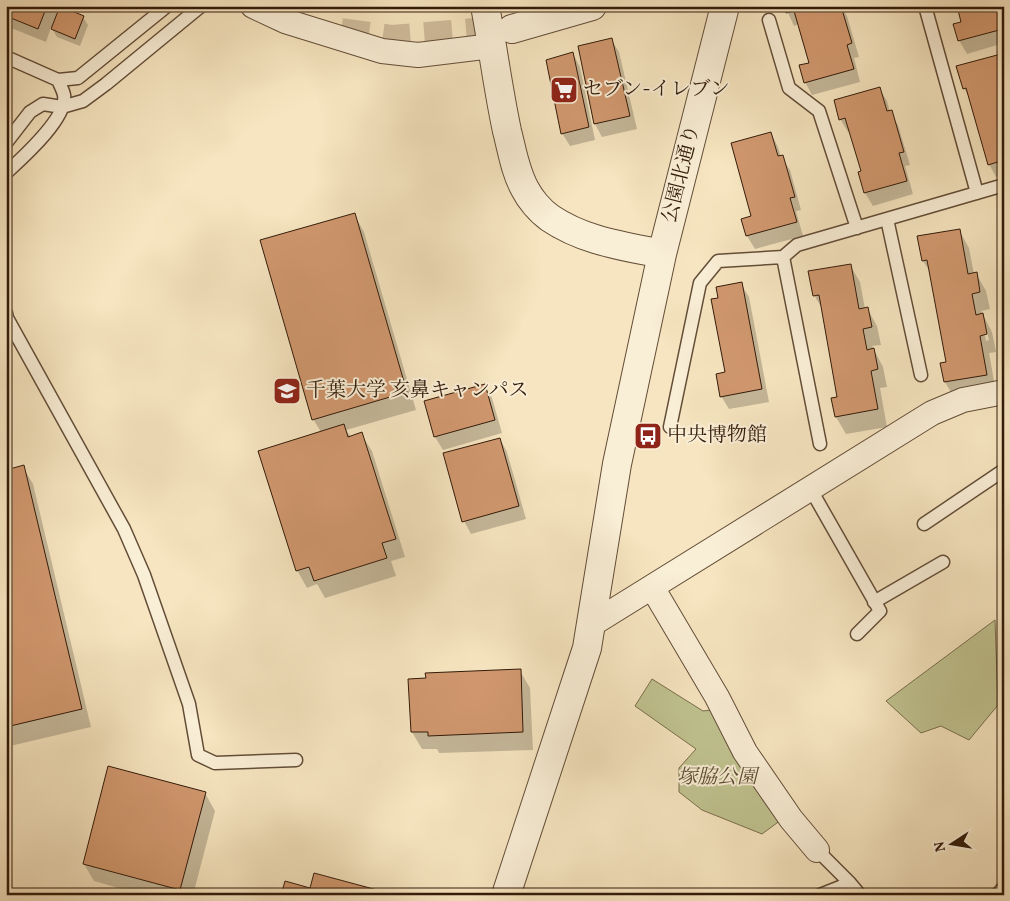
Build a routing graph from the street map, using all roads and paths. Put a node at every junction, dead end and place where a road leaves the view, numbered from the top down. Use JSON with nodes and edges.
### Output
{"nodes":[{"id":1,"x":167,"y":6,"type":"edge"},
{"id":2,"x":201,"y":6,"type":"edge"},
{"id":3,"x":253,"y":6,"type":"edge"},
{"id":4,"x":485,"y":6,"type":"edge"},
{"id":5,"x":592,"y":6,"type":"edge"},
{"id":6,"x":725,"y":6,"type":"edge"},
{"id":7,"x":925,"y":6,"type":"edge"},
{"id":8,"x":769,"y":20,"type":"dead end"},
{"id":9,"x":502,"y":37,"type":"junction"},
{"id":10,"x":6,"y":57,"type":"edge"},
{"id":11,"x":58,"y":80,"type":"junction"},
{"id":12,"x":62,"y":107,"type":"junction"},
{"id":13,"x":6,"y":143,"type":"edge"},
{"id":14,"x":6,"y":174,"type":"edge"},
{"id":15,"x":1004,"y":186,"type":"edge"},
{"id":16,"x":977,"y":192,"type":"junction"},
{"id":17,"x":887,"y":219,"type":"junction"},
{"id":18,"x":858,"y":228,"type":"junction"},
{"id":19,"x":662,"y":254,"type":"junction"},
{"id":20,"x":782,"y":257,"type":"junction"},
{"id":21,"x":6,"y":313,"type":"edge"},
{"id":22,"x":921,"y":375,"type":"dead end"},
{"id":23,"x":1004,"y":392,"type":"edge"},
{"id":24,"x":670,"y":427,"type":"dead end"},
{"id":25,"x":820,"y":444,"type":"dead end"},
{"id":26,"x":1004,"y":470,"type":"edge"},
{"id":27,"x":810,"y":488,"type":"junction"},
{"id":28,"x":924,"y":524,"type":"dead end"},
{"id":29,"x":942,"y":562,"type":"dead end"},
{"id":30,"x":652,"y":587,"type":"junction"},
{"id":31,"x":874,"y":602,"type":"junction"},
{"id":32,"x":589,"y":626,"type":"junction"},
{"id":33,"x":857,"y":634,"type":"dead end"},
{"id":34,"x":296,"y":760,"type":"dead end"},
{"id":35,"x":817,"y":850,"type":"joint"},
{"id":36,"x":850,"y":883,"type":"junction"},
{"id":37,"x":1004,"y":886,"type":"edge"},
{"id":38,"x":506,"y":895,"type":"edge"},
{"id":39,"x":820,"y":895,"type":"edge"},
{"id":40,"x":860,"y":895,"type":"edge"},
{"id":41,"x":997,"y":895,"type":"edge"}],
"edges":[{"from":1,"to":11,"type":"lane"},
{"from":2,"to":12,"type":"lane"},
{"from":3,"to":9,"type":"street"},
{"from":4,"to":9,"type":"street"},
{"from":5,"to":9,"type":"street"},
{"from":6,"to":19,"type":"street","name":"公園北通り"},
{"from":7,"to":16,"type":"lane"},
{"from":8,"to":18,"type":"lane"},
{"from":9,"to":19,"type":"street"},
{"from":10,"to":11,"type":"lane"},
{"from":11,"to":12,"type":"lane"},
{"from":12,"to":13,"type":"lane"},
{"from":12,"to":14,"type":"lane"},
{"from":15,"to":16,"type":"lane"},
{"from":16,"to":17,"type":"lane"},
{"from":17,"to":18,"type":"lane"},
{"from":17,"to":22,"type":"lane"},
{"from":18,"to":20,"type":"lane"},
{"from":19,"to":32,"type":"street","name":"公園北通り"},
{"from":20,"to":24,"type":"lane"},
{"from":20,"to":25,"type":"lane"},
{"from":21,"to":34,"type":"lane"},
{"from":23,"to":27,"type":"street"},
{"from":26,"to":28,"type":"lane"},
{"from":27,"to":30,"type":"street"},
{"from":27,"to":31,"type":"lane"},
{"from":29,"to":31,"type":"lane"},
{"from":30,"to":32,"type":"street"},
{"from":30,"to":35,"type":"street"},
{"from":31,"to":33,"type":"lane"},
{"from":32,"to":38,"type":"street","name":"公園北通り"},
{"from":35,"to":36,"type":"lane"},
{"from":36,"to":39,"type":"lane"},
{"from":36,"to":40,"type":"lane"},
{"from":37,"to":41,"type":"lane"}]}
